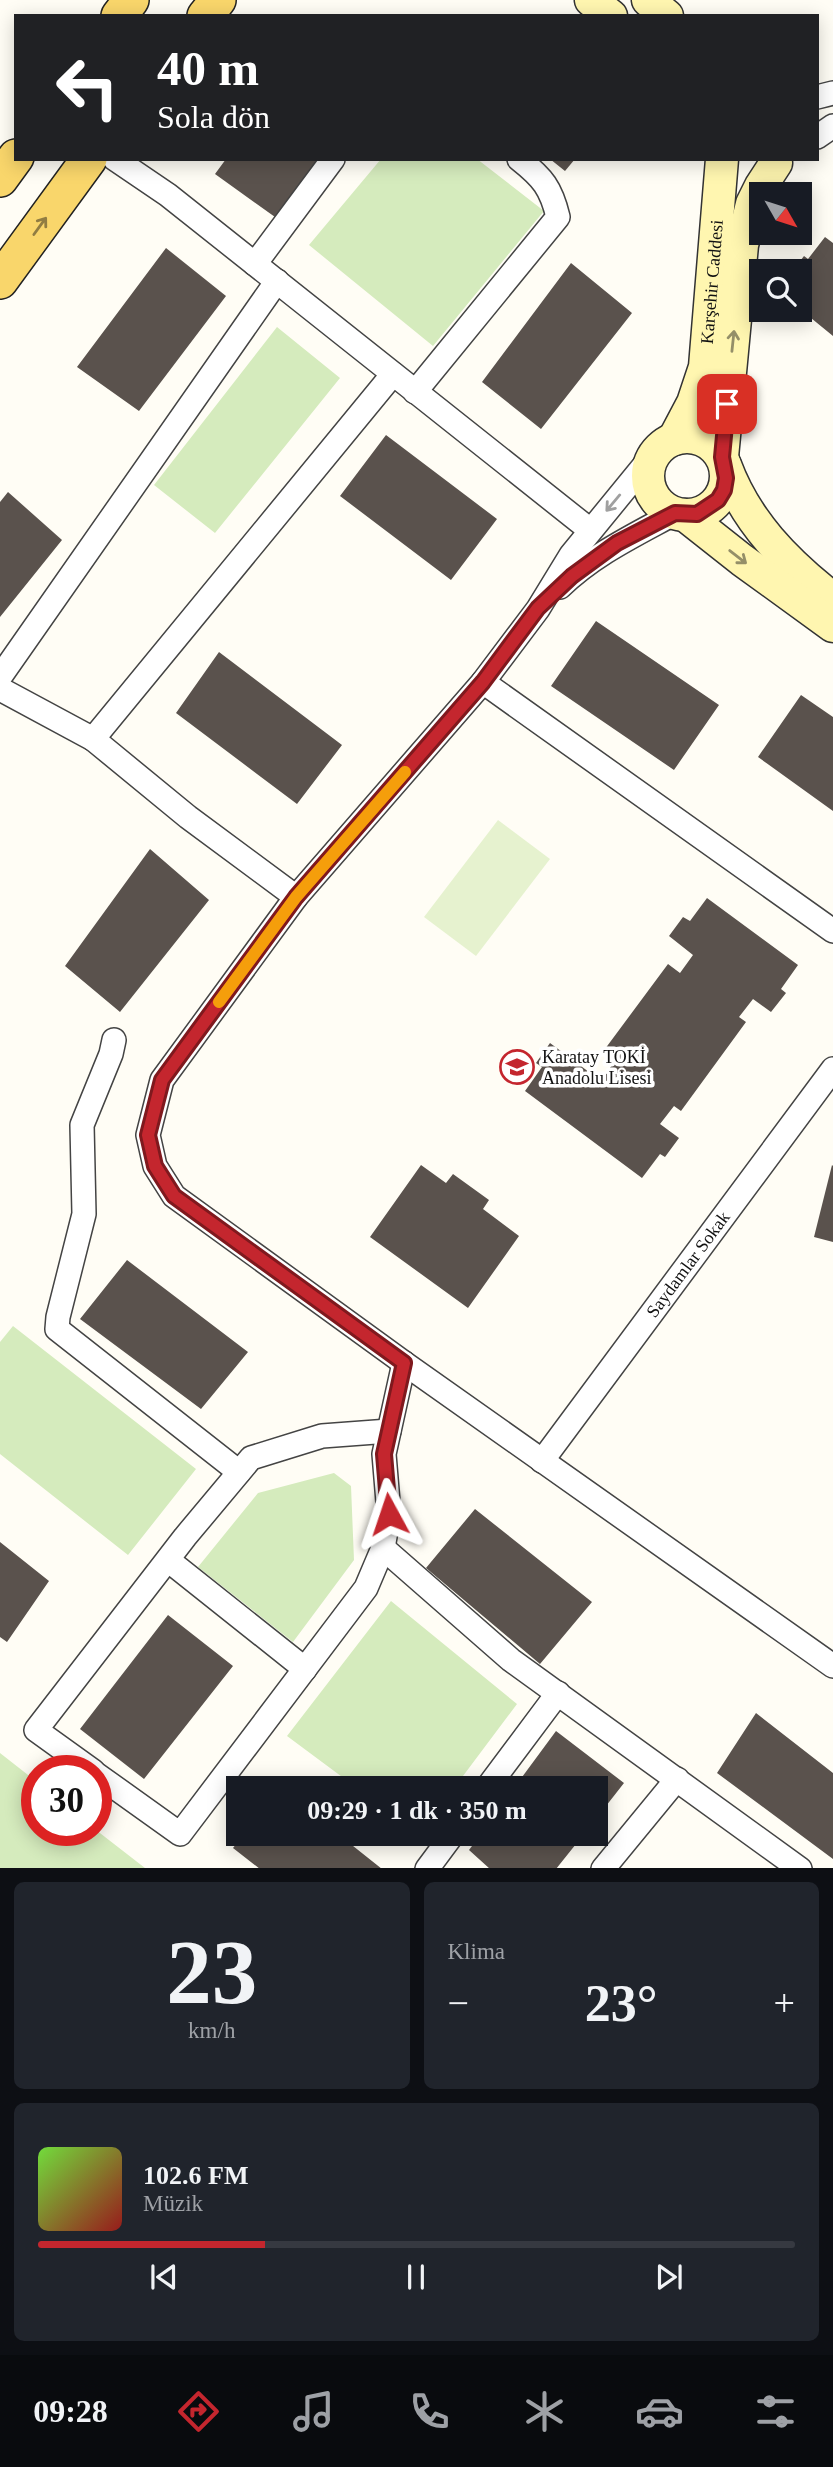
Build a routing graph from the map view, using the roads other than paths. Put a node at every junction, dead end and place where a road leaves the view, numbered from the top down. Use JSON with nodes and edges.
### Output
{"nodes":[{"id":1,"x":218,"y":0,"type":"edge"},
{"id":2,"x":590,"y":0,"type":"edge"},
{"id":3,"x":648,"y":0,"type":"edge"},
{"id":4,"x":207,"y":14,"type":"edge"},
{"id":5,"x":608,"y":14,"type":"edge"},
{"id":6,"x":665,"y":14,"type":"edge"},
{"id":7,"x":14,"y":160,"type":"edge"},
{"id":8,"x":88,"y":161,"type":"edge"},
{"id":9,"x":118,"y":161,"type":"edge"},
{"id":10,"x":332,"y":161,"type":"edge"},
{"id":11,"x":522,"y":161,"type":"edge"},
{"id":12,"x":722,"y":161,"type":"edge"},
{"id":13,"x":736,"y":161,"type":"edge"},
{"id":14,"x":777,"y":161,"type":"edge"},
{"id":15,"x":778,"y":161,"type":"edge"},
{"id":16,"x":0,"y":179,"type":"edge"},
{"id":17,"x":255,"y":264,"type":"junction"},
{"id":18,"x":0,"y":281,"type":"edge"},
{"id":19,"x":276,"y":281,"type":"junction"},
{"id":20,"x":393,"y":374,"type":"junction"},
{"id":21,"x":415,"y":392,"type":"junction"},
{"id":22,"x":665,"y":445,"type":"junction"},
{"id":23,"x":723,"y":461,"type":"junction"},
{"id":24,"x":680,"y":514,"type":"junction"},
{"id":25,"x":590,"y":530,"type":"junction"},
{"id":26,"x":833,"y":599,"type":"edge"},
{"id":27,"x":538,"y":608,"type":"junction"},
{"id":28,"x":833,"y":626,"type":"edge"},
{"id":29,"x":0,"y":677,"type":"edge"},
{"id":30,"x":483,"y":682,"type":"junction"},
{"id":31,"x":0,"y":689,"type":"edge"},
{"id":32,"x":93,"y":739,"type":"junction"},
{"id":33,"x":296,"y":897,"type":"junction"},
{"id":34,"x":833,"y":931,"type":"edge"},
{"id":35,"x":114,"y":1040,"type":"dead end"},
{"id":36,"x":833,"y":1069,"type":"edge"},
{"id":37,"x":404,"y":1363,"type":"junction"},
{"id":38,"x":389,"y":1431,"type":"junction"},
{"id":39,"x":542,"y":1461,"type":"junction"},
{"id":40,"x":239,"y":1472,"type":"junction"},
{"id":41,"x":383,"y":1548,"type":"junction"},
{"id":42,"x":168,"y":1560,"type":"junction"},
{"id":43,"x":833,"y":1666,"type":"edge"},
{"id":44,"x":305,"y":1669,"type":"junction"},
{"id":45,"x":558,"y":1693,"type":"junction"},
{"id":46,"x":71,"y":1755,"type":"edge"},
{"id":47,"x":496,"y":1776,"type":"edge"},
{"id":48,"x":677,"y":1779,"type":"junction"},
{"id":49,"x":112,"y":1785,"type":"edge"},
{"id":50,"x":444,"y":1846,"type":"edge"},
{"id":51,"x":427,"y":1868,"type":"edge"},
{"id":52,"x":603,"y":1868,"type":"edge"},
{"id":53,"x":800,"y":1868,"type":"edge"}],
"edges":[{"from":1,"to":4,"type":"main road"},
{"from":2,"to":5,"type":"street"},
{"from":3,"to":6,"type":"street"},
{"from":7,"to":16,"type":"main road"},
{"from":18,"to":8,"type":"main road","one_way":true},
{"from":9,"to":17,"type":"street"},
{"from":10,"to":17,"type":"street"},
{"from":11,"to":21,"type":"street"},
{"from":12,"to":22,"type":"street","name":"Karşehir Caddesi"},
{"from":13,"to":14,"type":"street"},
{"from":23,"to":15,"type":"street","name":"Karşehir Caddesi","one_way":true},
{"from":17,"to":19,"type":"street"},
{"from":19,"to":20,"type":"street"},
{"from":19,"to":29,"type":"street"},
{"from":20,"to":21,"type":"street"},
{"from":20,"to":32,"type":"street"},
{"from":21,"to":25,"type":"street"},
{"from":22,"to":23,"type":"street"},
{"from":22,"to":24,"type":"street"},
{"from":22,"to":25,"type":"street","one_way":true},
{"from":23,"to":24,"type":"street"},
{"from":23,"to":26,"type":"street","name":"Karşehir Caddesi"},
{"from":24,"to":27,"type":"street"},
{"from":24,"to":28,"type":"street","one_way":true},
{"from":25,"to":27,"type":"street"},
{"from":27,"to":30,"type":"street"},
{"from":30,"to":33,"type":"street"},
{"from":30,"to":34,"type":"street"},
{"from":31,"to":32,"type":"street"},
{"from":32,"to":33,"type":"street"},
{"from":33,"to":37,"type":"street"},
{"from":35,"to":40,"type":"street"},
{"from":36,"to":39,"type":"street","name":"Saydamlar Sokak"},
{"from":37,"to":38,"type":"street"},
{"from":37,"to":39,"type":"street"},
{"from":38,"to":40,"type":"street"},
{"from":38,"to":41,"type":"street"},
{"from":39,"to":43,"type":"street"},
{"from":40,"to":42,"type":"street"},
{"from":41,"to":44,"type":"street"},
{"from":41,"to":45,"type":"street"},
{"from":42,"to":44,"type":"street"},
{"from":42,"to":46,"type":"street"},
{"from":44,"to":49,"type":"street"},
{"from":45,"to":47,"type":"street"},
{"from":45,"to":48,"type":"street"},
{"from":48,"to":52,"type":"street"},
{"from":48,"to":53,"type":"street"},
{"from":50,"to":51,"type":"street"}]}
